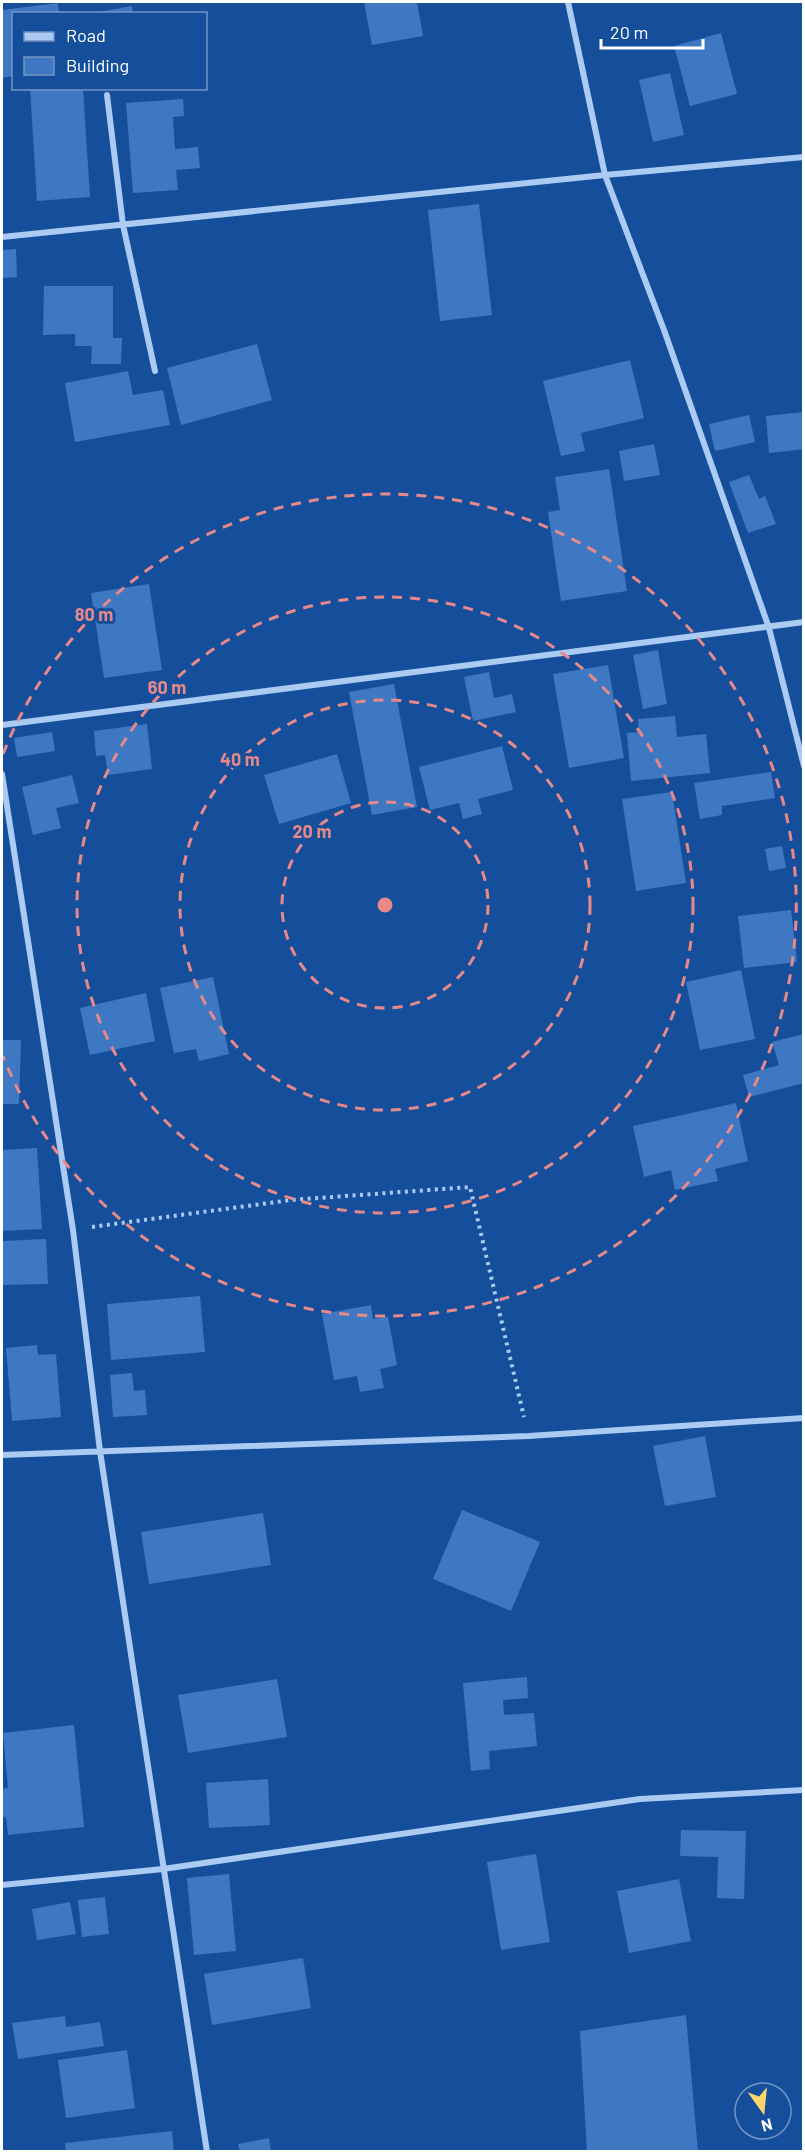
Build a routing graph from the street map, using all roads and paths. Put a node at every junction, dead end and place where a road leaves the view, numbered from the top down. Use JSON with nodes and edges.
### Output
{"nodes":[{"id":1,"x":568,"y":2,"type":"edge"},
{"id":2,"x":107,"y":95,"type":"dead end"},
{"id":3,"x":804,"y":157,"type":"edge"},
{"id":4,"x":605,"y":175,"type":"junction"},
{"id":5,"x":123,"y":225,"type":"junction"},
{"id":6,"x":2,"y":237,"type":"edge"},
{"id":7,"x":155,"y":371,"type":"dead end"},
{"id":8,"x":804,"y":622,"type":"edge"},
{"id":9,"x":769,"y":628,"type":"junction"},
{"id":10,"x":2,"y":725,"type":"edge"},
{"id":11,"x":804,"y":766,"type":"edge"},
{"id":12,"x":2,"y":774,"type":"edge"},
{"id":13,"x":73,"y":1230,"type":"junction"},
{"id":14,"x":804,"y":1418,"type":"edge"},
{"id":15,"x":529,"y":1436,"type":"junction"},
{"id":16,"x":100,"y":1451,"type":"junction"},
{"id":17,"x":2,"y":1455,"type":"edge"},
{"id":18,"x":804,"y":1790,"type":"edge"},
{"id":19,"x":163,"y":1869,"type":"junction"},
{"id":20,"x":2,"y":1885,"type":"edge"},
{"id":21,"x":207,"y":2151,"type":"edge"}],
"edges":[{"from":1,"to":4,"type":"street"},
{"from":2,"to":5,"type":"street"},
{"from":3,"to":4,"type":"street"},
{"from":4,"to":5,"type":"street"},
{"from":4,"to":9,"type":"street"},
{"from":5,"to":6,"type":"street"},
{"from":5,"to":7,"type":"street"},
{"from":8,"to":9,"type":"street"},
{"from":9,"to":10,"type":"street"},
{"from":9,"to":11,"type":"street"},
{"from":12,"to":13,"type":"street"},
{"from":13,"to":15,"type":"path"},
{"from":13,"to":16,"type":"street"},
{"from":14,"to":15,"type":"street"},
{"from":15,"to":16,"type":"street"},
{"from":16,"to":17,"type":"street"},
{"from":16,"to":19,"type":"street"},
{"from":18,"to":19,"type":"street"},
{"from":19,"to":20,"type":"street"},
{"from":19,"to":21,"type":"street"}]}
